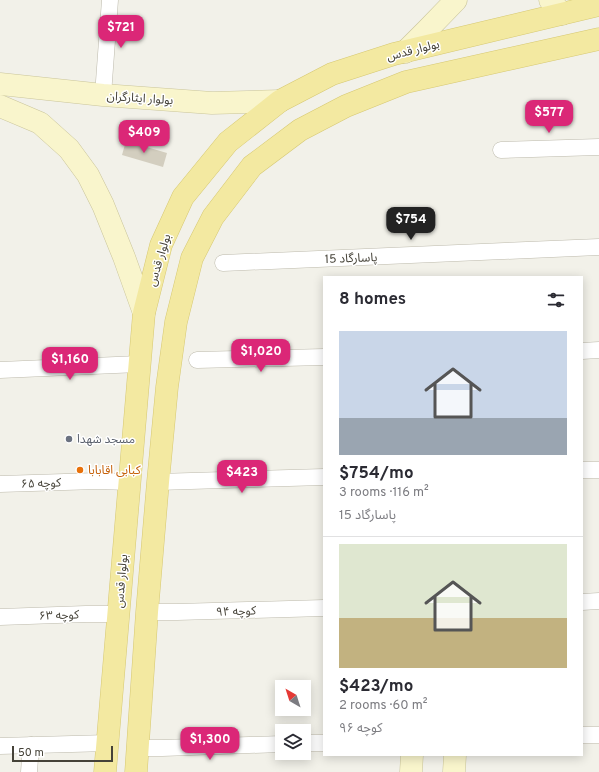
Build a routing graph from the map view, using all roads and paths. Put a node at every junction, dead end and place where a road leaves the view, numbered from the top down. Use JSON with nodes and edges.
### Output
{"nodes":[{"id":1,"x":110,"y":0,"type":"edge"},
{"id":2,"x":456,"y":0,"type":"edge"},
{"id":3,"x":599,"y":5,"type":"edge"},
{"id":4,"x":556,"y":7,"type":"edge"},
{"id":5,"x":599,"y":39,"type":"edge"},
{"id":6,"x":405,"y":52,"type":"junction"},
{"id":7,"x":0,"y":84,"type":"edge"},
{"id":8,"x":103,"y":95,"type":"junction"},
{"id":9,"x":280,"y":101,"type":"junction"},
{"id":10,"x":0,"y":106,"type":"edge"},
{"id":11,"x":599,"y":147,"type":"edge"},
{"id":12,"x":501,"y":150,"type":"dead end"},
{"id":13,"x":599,"y":248,"type":"edge"},
{"id":14,"x":224,"y":263,"type":"dead end"},
{"id":15,"x":144,"y":313,"type":"junction"},
{"id":16,"x":599,"y":350,"type":"edge"},
{"id":17,"x":583,"y":351,"type":"edge"},
{"id":18,"x":323,"y":357,"type":"edge"},
{"id":19,"x":197,"y":360,"type":"dead end"},
{"id":20,"x":139,"y":364,"type":"junction"},
{"id":21,"x":0,"y":370,"type":"edge"},
{"id":22,"x":583,"y":470,"type":"edge"},
{"id":23,"x":599,"y":470,"type":"edge"},
{"id":24,"x":323,"y":477,"type":"edge"},
{"id":25,"x":130,"y":482,"type":"junction"},
{"id":26,"x":158,"y":482,"type":"junction"},
{"id":27,"x":0,"y":484,"type":"edge"},
{"id":28,"x":599,"y":601,"type":"edge"},
{"id":29,"x":583,"y":602,"type":"edge"},
{"id":30,"x":323,"y":608,"type":"edge"},
{"id":31,"x":147,"y":612,"type":"junction"},
{"id":32,"x":119,"y":614,"type":"junction"},
{"id":33,"x":0,"y":617,"type":"edge"},
{"id":34,"x":583,"y":735,"type":"edge"},
{"id":35,"x":599,"y":735,"type":"edge"},
{"id":36,"x":108,"y":743,"type":"junction"},
{"id":37,"x":323,"y":743,"type":"edge"},
{"id":38,"x":275,"y":744,"type":"edge"},
{"id":39,"x":311,"y":744,"type":"edge"},
{"id":40,"x":31,"y":745,"type":"junction"},
{"id":41,"x":0,"y":746,"type":"edge"},
{"id":42,"x":138,"y":748,"type":"junction"},
{"id":43,"x":412,"y":756,"type":"edge"},
{"id":44,"x":455,"y":756,"type":"edge"},
{"id":45,"x":29,"y":772,"type":"edge"},
{"id":46,"x":105,"y":772,"type":"edge"},
{"id":47,"x":136,"y":772,"type":"edge"},
{"id":48,"x":411,"y":772,"type":"edge"},
{"id":49,"x":454,"y":772,"type":"edge"}],
"edges":[{"from":1,"to":8,"type":"street"},
{"from":2,"to":6,"type":"main road"},
{"from":3,"to":4,"type":"main road","name":"بولوار قدس"},
{"from":4,"to":6,"type":"main road","name":"بولوار قدس"},
{"from":5,"to":26,"type":"main road"},
{"from":6,"to":9,"type":"main road","name":"بولوار قدس"},
{"from":7,"to":8,"type":"main road","name":"بولوار ایثارگران"},
{"from":8,"to":9,"type":"main road","name":"بولوار ایثارگران"},
{"from":9,"to":15,"type":"main road","name":"بولوار قدس"},
{"from":10,"to":15,"type":"main road"},
{"from":11,"to":12,"type":"street"},
{"from":13,"to":14,"type":"street","name":"پاسارگاد 15"},
{"from":15,"to":20,"type":"main road","name":"بولوار قدس"},
{"from":16,"to":17,"type":"street"},
{"from":18,"to":19,"type":"street"},
{"from":20,"to":21,"type":"street"},
{"from":20,"to":25,"type":"main road","name":"بولوار قدس"},
{"from":22,"to":23,"type":"street"},
{"from":24,"to":26,"type":"street"},
{"from":25,"to":27,"type":"street","name":"کوچه ۶۵"},
{"from":25,"to":32,"type":"main road","name":"بولوار قدس"},
{"from":26,"to":31,"type":"main road"},
{"from":28,"to":29,"type":"street"},
{"from":30,"to":31,"type":"street","name":"کوچه ۹۴"},
{"from":31,"to":42,"type":"main road"},
{"from":32,"to":33,"type":"street","name":"کوچه ۶۳"},
{"from":32,"to":36,"type":"main road","name":"بولوار قدس"},
{"from":34,"to":35,"type":"street"},
{"from":36,"to":40,"type":"street"},
{"from":36,"to":46,"type":"main road","name":"بولوار قدس"},
{"from":37,"to":39,"type":"street"},
{"from":38,"to":42,"type":"street"},
{"from":40,"to":41,"type":"street"},
{"from":40,"to":45,"type":"street"},
{"from":42,"to":47,"type":"main road"},
{"from":43,"to":48,"type":"main road"},
{"from":44,"to":49,"type":"main road"}]}
